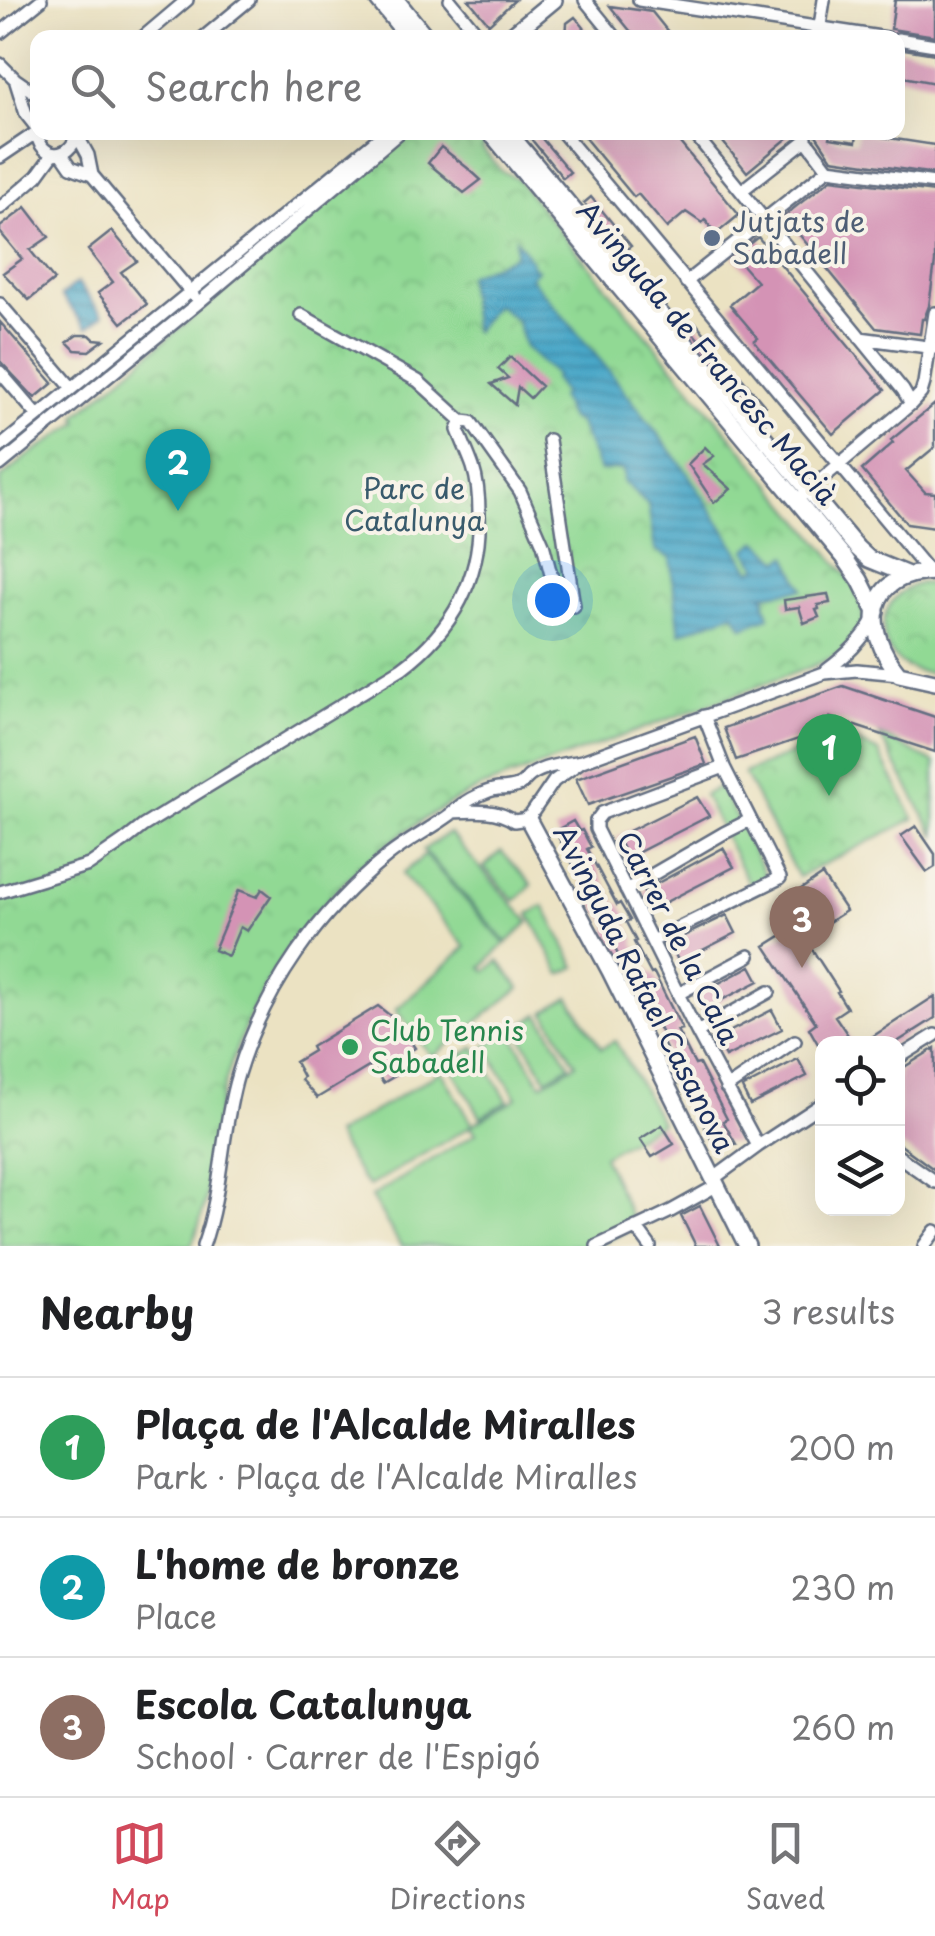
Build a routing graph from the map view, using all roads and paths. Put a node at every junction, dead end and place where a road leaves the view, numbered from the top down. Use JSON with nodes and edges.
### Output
{"nodes":[{"id":1,"x":41,"y":0,"type":"edge"},
{"id":2,"x":186,"y":0,"type":"edge"},
{"id":3,"x":250,"y":0,"type":"edge"},
{"id":4,"x":378,"y":0,"type":"edge"},
{"id":5,"x":396,"y":0,"type":"edge"},
{"id":6,"x":450,"y":0,"type":"edge"},
{"id":7,"x":554,"y":0,"type":"edge"},
{"id":8,"x":585,"y":0,"type":"edge"},
{"id":9,"x":640,"y":0,"type":"edge"},
{"id":10,"x":824,"y":0,"type":"edge"},
{"id":11,"x":151,"y":30,"type":"edge"},
{"id":12,"x":212,"y":30,"type":"edge"},
{"id":13,"x":416,"y":30,"type":"edge"},
{"id":14,"x":418,"y":30,"type":"edge"},
{"id":15,"x":474,"y":30,"type":"edge"},
{"id":16,"x":518,"y":30,"type":"edge"},
{"id":17,"x":609,"y":30,"type":"edge"},
{"id":18,"x":808,"y":30,"type":"edge"},
{"id":19,"x":819,"y":30,"type":"edge"},
{"id":20,"x":0,"y":33,"type":"edge"},
{"id":21,"x":905,"y":40,"type":"edge"},
{"id":22,"x":935,"y":44,"type":"edge"},
{"id":23,"x":0,"y":64,"type":"edge"},
{"id":24,"x":16,"y":79,"type":"junction"},
{"id":25,"x":30,"y":89,"type":"edge"},
{"id":26,"x":30,"y":120,"type":"edge"},
{"id":27,"x":30,"y":135,"type":"edge"},
{"id":28,"x":39,"y":140,"type":"edge"},
{"id":29,"x":76,"y":140,"type":"edge"},
{"id":30,"x":80,"y":140,"type":"edge"},
{"id":31,"x":376,"y":140,"type":"edge"},
{"id":32,"x":391,"y":140,"type":"edge"},
{"id":33,"x":497,"y":140,"type":"edge"},
{"id":34,"x":515,"y":140,"type":"edge"},
{"id":35,"x":569,"y":140,"type":"edge"},
{"id":36,"x":700,"y":140,"type":"edge"},
{"id":37,"x":801,"y":140,"type":"edge"},
{"id":38,"x":809,"y":140,"type":"edge"},
{"id":39,"x":57,"y":154,"type":"junction"},
{"id":40,"x":0,"y":157,"type":"edge"},
{"id":41,"x":828,"y":168,"type":"junction"},
{"id":42,"x":92,"y":175,"type":"junction"},
{"id":43,"x":935,"y":183,"type":"edge"},
{"id":44,"x":741,"y":191,"type":"junction"},
{"id":45,"x":0,"y":208,"type":"edge"},
{"id":46,"x":764,"y":219,"type":"junction"},
{"id":47,"x":686,"y":282,"type":"junction"},
{"id":48,"x":190,"y":292,"type":"junction"},
{"id":49,"x":198,"y":303,"type":"junction"},
{"id":50,"x":0,"y":304,"type":"edge"},
{"id":51,"x":935,"y":313,"type":"edge"},
{"id":52,"x":301,"y":315,"type":"dead end"},
{"id":53,"x":860,"y":338,"type":"junction"},
{"id":54,"x":932,"y":348,"type":"edge"},
{"id":55,"x":0,"y":372,"type":"edge"},
{"id":56,"x":72,"y":388,"type":"junction"},
{"id":57,"x":911,"y":404,"type":"junction"},
{"id":58,"x":38,"y":416,"type":"junction"},
{"id":59,"x":464,"y":424,"type":"junction"},
{"id":60,"x":550,"y":440,"type":"dead end"},
{"id":61,"x":2,"y":442,"type":"edge"},
{"id":62,"x":0,"y":465,"type":"edge"},
{"id":63,"x":838,"y":466,"type":"junction"},
{"id":64,"x":803,"y":495,"type":"junction"},
{"id":65,"x":932,"y":572,"type":"edge"},
{"id":66,"x":908,"y":575,"type":"junction"},
{"id":67,"x":574,"y":606,"type":"dead end"},
{"id":68,"x":560,"y":609,"type":"dead end"},
{"id":69,"x":875,"y":615,"type":"junction"},
{"id":70,"x":824,"y":673,"type":"junction"},
{"id":71,"x":899,"y":674,"type":"junction"},
{"id":72,"x":935,"y":682,"type":"edge"},
{"id":73,"x":704,"y":716,"type":"junction"},
{"id":74,"x":582,"y":761,"type":"junction"},
{"id":75,"x":724,"y":767,"type":"junction"},
{"id":76,"x":520,"y":785,"type":"junction"},
{"id":77,"x":506,"y":790,"type":"junction"},
{"id":78,"x":537,"y":803,"type":"junction"},
{"id":79,"x":453,"y":812,"type":"junction"},
{"id":80,"x":505,"y":815,"type":"junction"},
{"id":81,"x":528,"y":819,"type":"junction"},
{"id":82,"x":750,"y":820,"type":"junction"},
{"id":83,"x":626,"y":890,"type":"junction"},
{"id":84,"x":0,"y":892,"type":"edge"},
{"id":85,"x":652,"y":941,"type":"junction"},
{"id":86,"x":749,"y":956,"type":"dead end"},
{"id":87,"x":769,"y":992,"type":"dead end"},
{"id":88,"x":678,"y":994,"type":"junction"},
{"id":89,"x":697,"y":1032,"type":"junction"},
{"id":90,"x":935,"y":1035,"type":"edge"},
{"id":91,"x":795,"y":1041,"type":"dead end"},
{"id":92,"x":905,"y":1054,"type":"edge"},
{"id":93,"x":726,"y":1088,"type":"junction"},
{"id":94,"x":815,"y":1109,"type":"edge"},
{"id":95,"x":758,"y":1146,"type":"junction"},
{"id":96,"x":905,"y":1161,"type":"edge"},
{"id":97,"x":714,"y":1182,"type":"junction"},
{"id":98,"x":935,"y":1182,"type":"edge"},
{"id":99,"x":636,"y":1228,"type":"junction"},
{"id":100,"x":935,"y":1230,"type":"edge"},
{"id":101,"x":203,"y":1246,"type":"edge"},
{"id":102,"x":597,"y":1246,"type":"edge"},
{"id":103,"x":650,"y":1246,"type":"edge"},
{"id":104,"x":747,"y":1246,"type":"edge"},
{"id":105,"x":924,"y":1246,"type":"edge"}],
"edges":[{"from":1,"to":20,"type":"street"},
{"from":2,"to":11,"type":"street"},
{"from":3,"to":12,"type":"street"},
{"from":4,"to":13,"type":"main road"},
{"from":5,"to":14,"type":"main road"},
{"from":6,"to":15,"type":"street"},
{"from":7,"to":16,"type":"main road"},
{"from":8,"to":17,"type":"street"},
{"from":9,"to":18,"type":"street"},
{"from":10,"to":19,"type":"street"},
{"from":21,"to":22,"type":"street"},
{"from":23,"to":24,"type":"street"},
{"from":24,"to":25,"type":"street"},
{"from":24,"to":26,"type":"street"},
{"from":27,"to":40,"type":"street"},
{"from":28,"to":39,"type":"street"},
{"from":29,"to":39,"type":"street"},
{"from":30,"to":42,"type":"street"},
{"from":31,"to":48,"type":"street"},
{"from":32,"to":49,"type":"street"},
{"from":33,"to":64,"type":"main road","name":"Avinguda de Francesc Macià"},
{"from":34,"to":64,"type":"main road","name":"Avinguda de Francesc Macià"},
{"from":35,"to":47,"type":"street","name":"Avinguda de Francesc Macià"},
{"from":36,"to":44,"type":"street"},
{"from":37,"to":44,"type":"street"},
{"from":38,"to":41,"type":"street"},
{"from":39,"to":42,"type":"street"},
{"from":39,"to":45,"type":"street"},
{"from":41,"to":43,"type":"street"},
{"from":41,"to":46,"type":"street"},
{"from":42,"to":48,"type":"street"},
{"from":44,"to":46,"type":"street"},
{"from":46,"to":47,"type":"street"},
{"from":46,"to":53,"type":"street"},
{"from":47,"to":63,"type":"street","name":"Avinguda de Francesc Macià"},
{"from":48,"to":49,"type":"street"},
{"from":48,"to":56,"type":"street"},
{"from":49,"to":62,"type":"street"},
{"from":50,"to":56,"type":"street"},
{"from":51,"to":54,"type":"street"},
{"from":52,"to":59,"type":"street"},
{"from":53,"to":54,"type":"street"},
{"from":53,"to":57,"type":"street"},
{"from":54,"to":57,"type":"street"},
{"from":55,"to":58,"type":"street"},
{"from":56,"to":58,"type":"street"},
{"from":57,"to":63,"type":"street"},
{"from":58,"to":61,"type":"street"},
{"from":59,"to":68,"type":"street"},
{"from":59,"to":84,"type":"street"},
{"from":60,"to":67,"type":"street"},
{"from":63,"to":64,"type":"street"},
{"from":63,"to":65,"type":"street","name":"Avinguda de Francesc Macià"},
{"from":64,"to":66,"type":"main road","name":"Avinguda de Francesc Macià"},
{"from":64,"to":69,"type":"main road","name":"Avinguda de Francesc Macià"},
{"from":65,"to":66,"type":"main road"},
{"from":66,"to":69,"type":"main road"},
{"from":69,"to":70,"type":"street"},
{"from":69,"to":71,"type":"main road","name":"Avinguda de Francesc Macià"},
{"from":70,"to":71,"type":"street"},
{"from":70,"to":73,"type":"street"},
{"from":71,"to":72,"type":"main road"},
{"from":73,"to":74,"type":"street"},
{"from":73,"to":75,"type":"street"},
{"from":74,"to":76,"type":"street"},
{"from":74,"to":78,"type":"street"},
{"from":75,"to":82,"type":"street"},
{"from":75,"to":83,"type":"street","name":"Carrer de la Cala"},
{"from":76,"to":77,"type":"street"},
{"from":76,"to":78,"type":"street"},
{"from":77,"to":79,"type":"street"},
{"from":77,"to":80,"type":"street"},
{"from":78,"to":81,"type":"street"},
{"from":79,"to":80,"type":"street"},
{"from":79,"to":101,"type":"street"},
{"from":80,"to":81,"type":"street"},
{"from":81,"to":97,"type":"main road","name":"Avinguda Rafael Casanova"},
{"from":82,"to":83,"type":"street"},
{"from":82,"to":85,"type":"street"},
{"from":83,"to":85,"type":"street","name":"Carrer de la Cala"},
{"from":85,"to":88,"type":"street","name":"Carrer de la Cala"},
{"from":86,"to":88,"type":"street"},
{"from":87,"to":89,"type":"street"},
{"from":88,"to":89,"type":"street","name":"Carrer de la Cala"},
{"from":89,"to":93,"type":"street","name":"Carrer de la Cala"},
{"from":90,"to":92,"type":"street"},
{"from":91,"to":93,"type":"street"},
{"from":93,"to":95,"type":"street","name":"Carrer de la Cala"},
{"from":94,"to":95,"type":"street"},
{"from":95,"to":97,"type":"street"},
{"from":96,"to":98,"type":"street"},
{"from":97,"to":99,"type":"street"},
{"from":97,"to":104,"type":"main road","name":"Avinguda Rafael Casanova"},
{"from":99,"to":102,"type":"street"},
{"from":99,"to":103,"type":"street"},
{"from":100,"to":105,"type":"street"}]}
